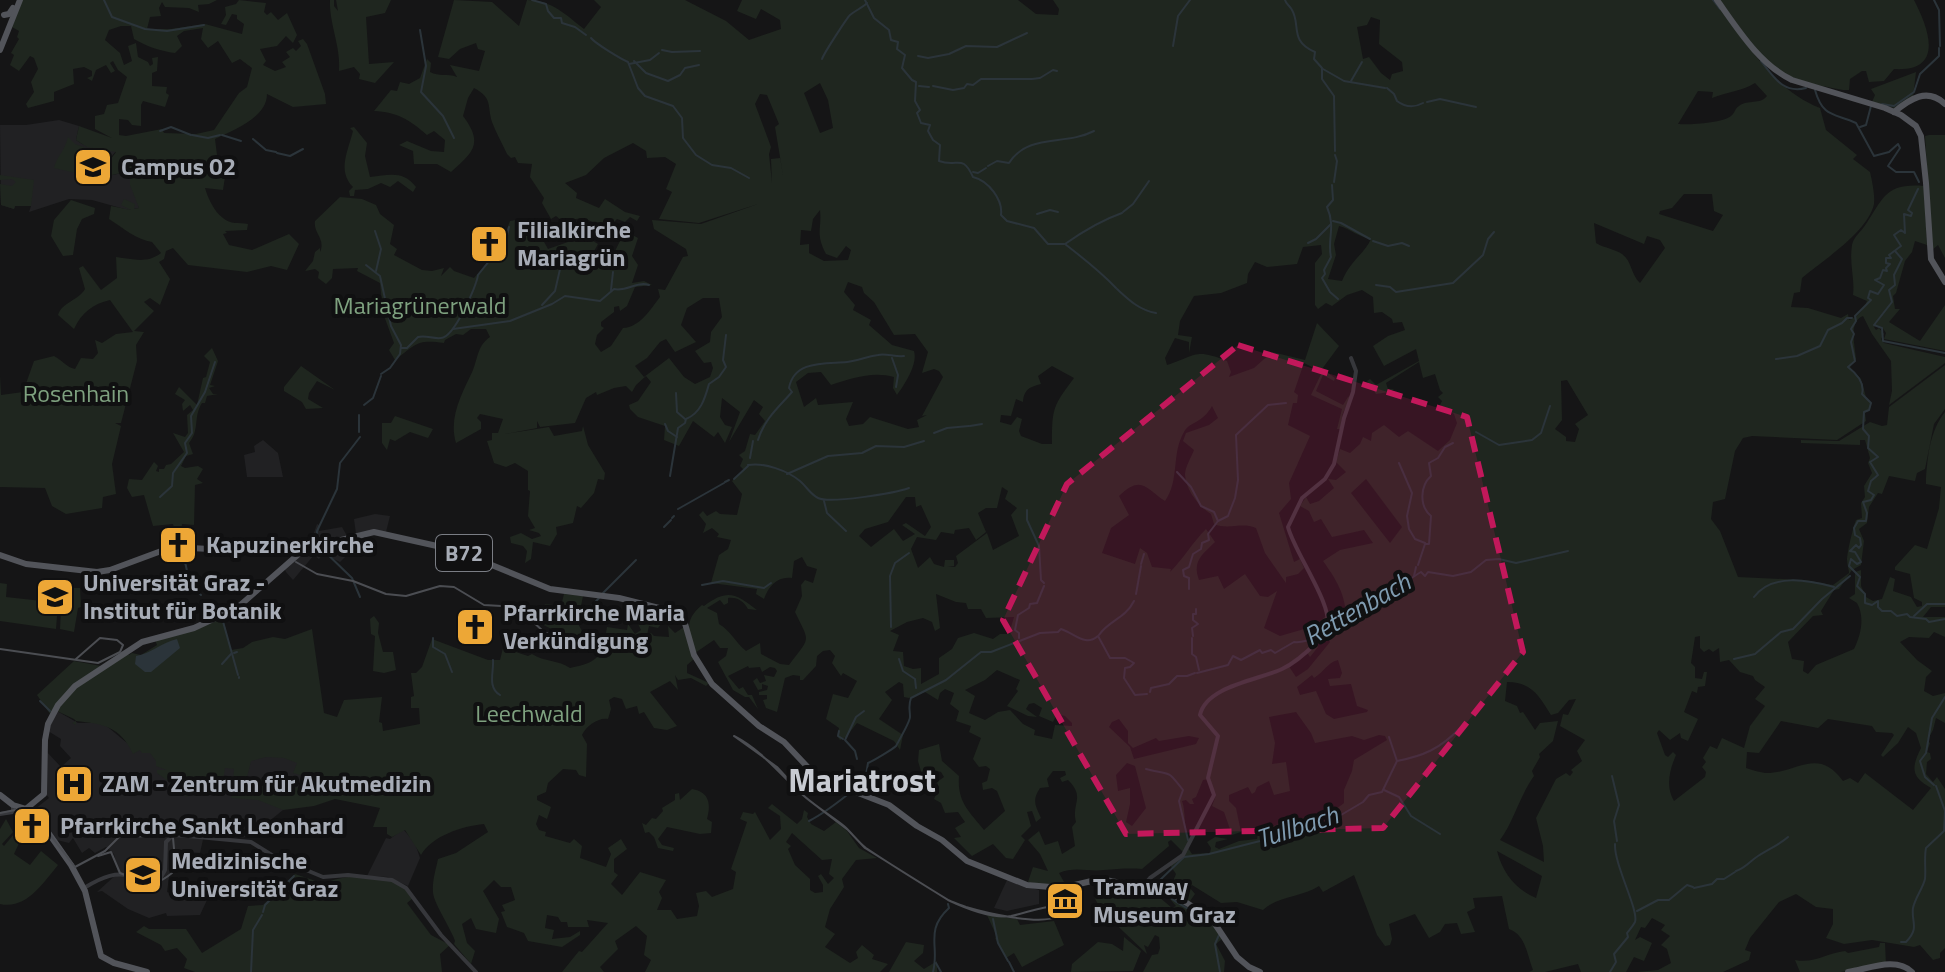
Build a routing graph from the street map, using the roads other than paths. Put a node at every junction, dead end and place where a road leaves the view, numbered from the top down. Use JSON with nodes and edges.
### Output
{"nodes":[{"id":1,"x":18,"y":0,"type":"edge"},
{"id":2,"x":1717,"y":0,"type":"edge"},
{"id":3,"x":8,"y":20,"type":"junction"},
{"id":4,"x":0,"y":41,"type":"edge"},
{"id":5,"x":0,"y":50,"type":"edge"},
{"id":6,"x":1945,"y":104,"type":"edge"},
{"id":7,"x":1898,"y":110,"type":"junction"},
{"id":8,"x":1945,"y":282,"type":"edge"},
{"id":9,"x":1351,"y":358,"type":"dead end"},
{"id":10,"x":309,"y":545,"type":"junction"},
{"id":11,"x":0,"y":555,"type":"edge"},
{"id":12,"x":0,"y":795,"type":"edge"},
{"id":13,"x":27,"y":808,"type":"junction"},
{"id":14,"x":12,"y":810,"type":"junction"},
{"id":15,"x":0,"y":814,"type":"edge"},
{"id":16,"x":86,"y":887,"type":"junction"},
{"id":17,"x":1142,"y":887,"type":"junction"},
{"id":18,"x":118,"y":968,"type":"edge"},
{"id":19,"x":147,"y":972,"type":"edge"},
{"id":20,"x":476,"y":972,"type":"edge"},
{"id":21,"x":1260,"y":972,"type":"edge"},
{"id":22,"x":1848,"y":972,"type":"edge"},
{"id":23,"x":1912,"y":972,"type":"edge"}],
"edges":[{"from":1,"to":3,"type":"main road"},
{"from":1,"to":3,"type":"main road"},
{"from":2,"to":7,"type":"main road"},
{"from":3,"to":4,"type":"main road"},
{"from":3,"to":5,"type":"main road"},
{"from":6,"to":7,"type":"main road"},
{"from":7,"to":8,"type":"main road"},
{"from":9,"to":17,"type":"street"},
{"from":10,"to":11,"type":"main road","number":"B72"},
{"from":10,"to":13,"type":"main road"},
{"from":10,"to":17,"type":"main road","number":"B72"},
{"from":12,"to":14,"type":"main road"},
{"from":13,"to":14,"type":"main road"},
{"from":13,"to":16,"type":"main road"},
{"from":14,"to":15,"type":"street"},
{"from":16,"to":18,"type":"main road"},
{"from":16,"to":20,"type":"street"},
{"from":17,"to":21,"type":"main road","number":"B72"},
{"from":18,"to":19,"type":"main road"},
{"from":22,"to":23,"type":"main road"}]}
